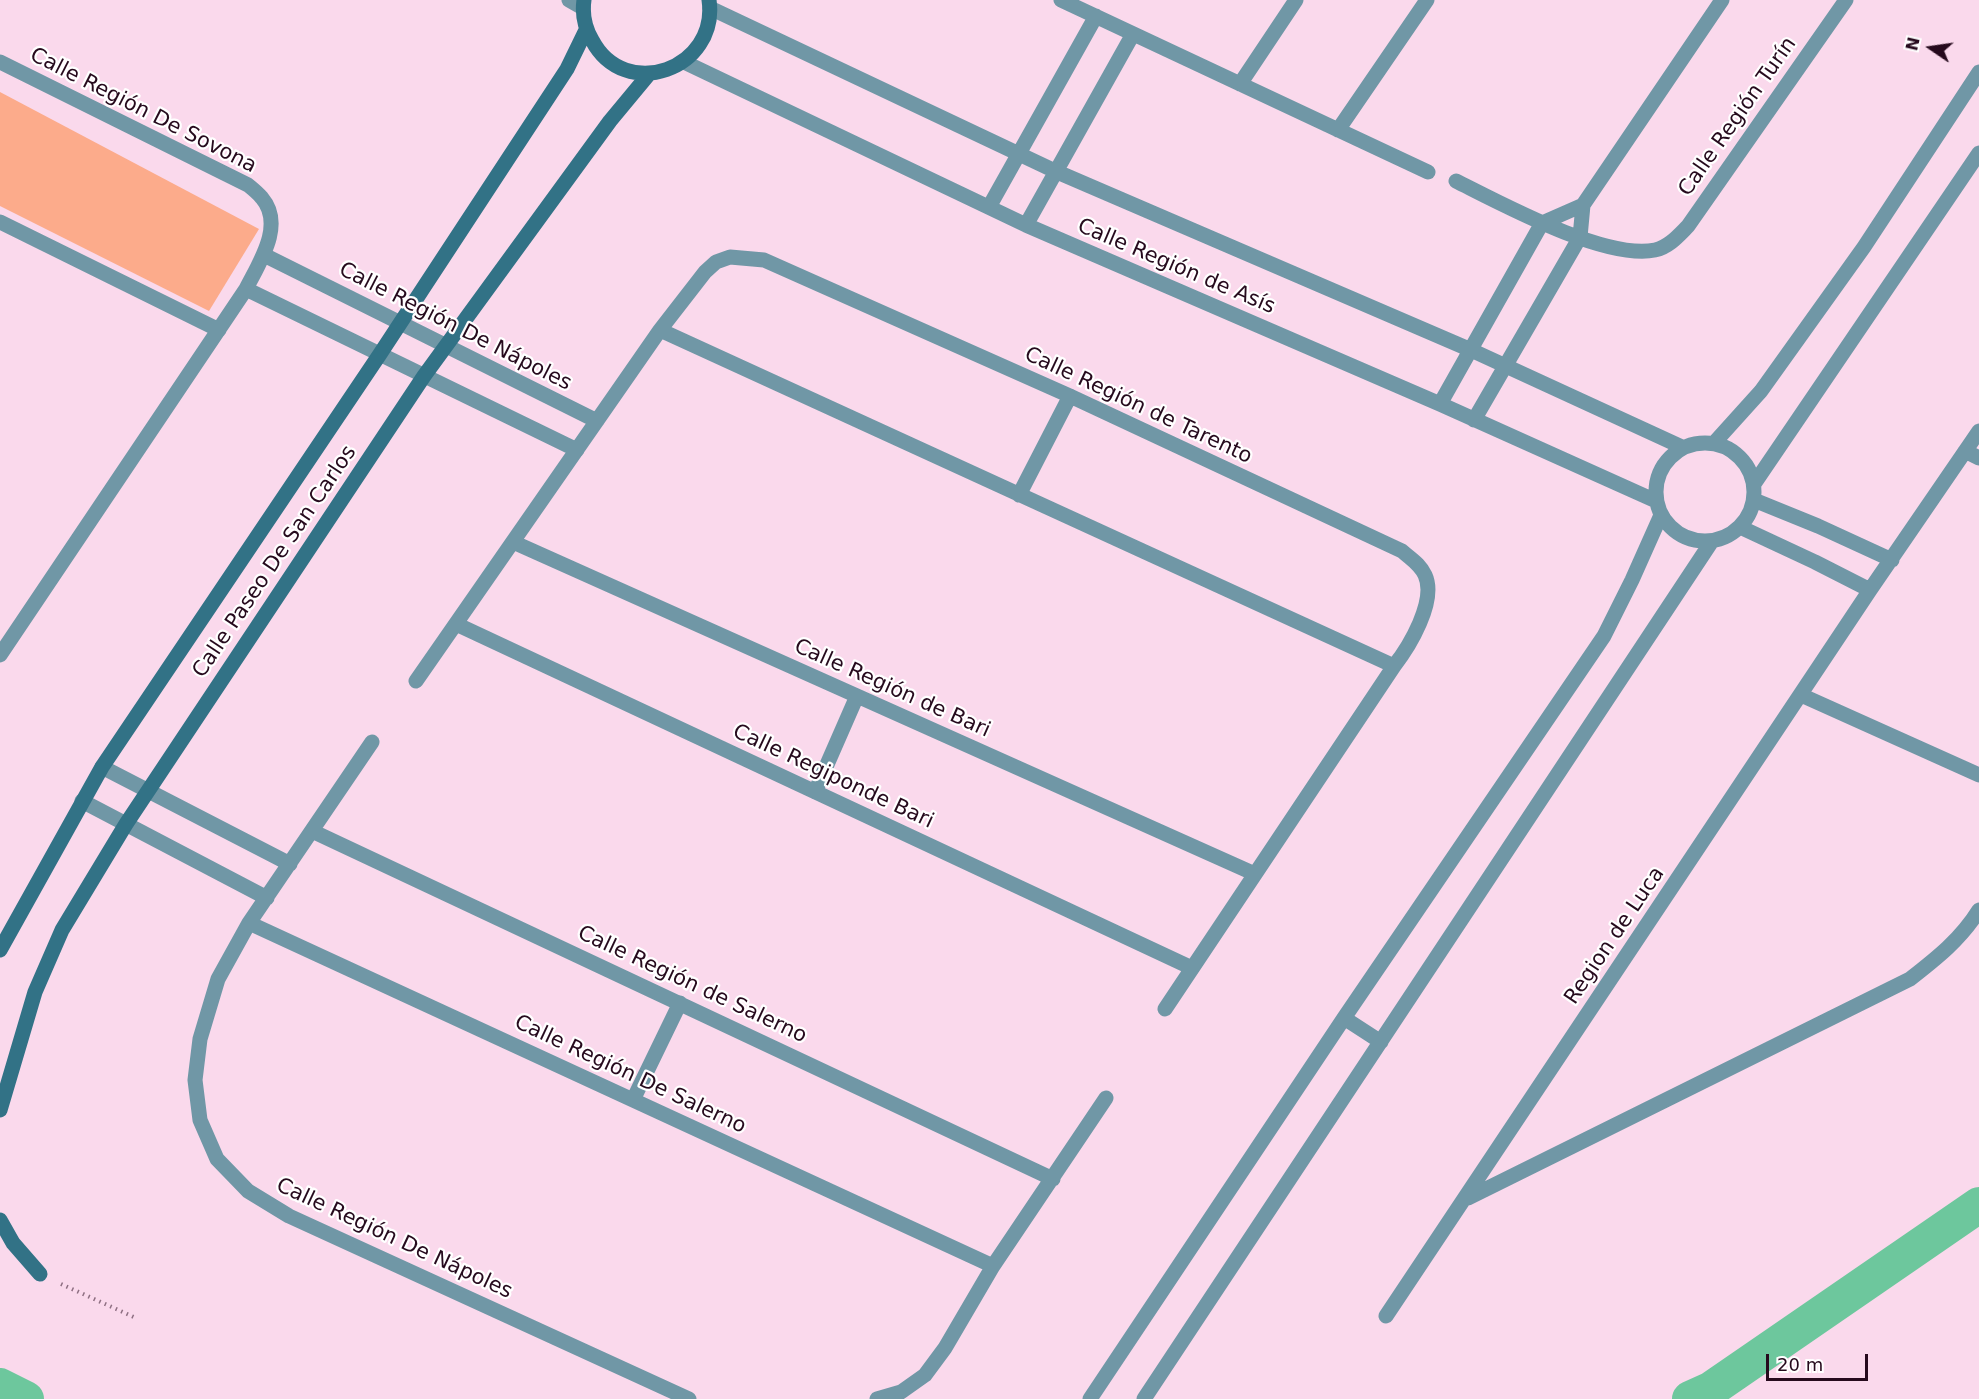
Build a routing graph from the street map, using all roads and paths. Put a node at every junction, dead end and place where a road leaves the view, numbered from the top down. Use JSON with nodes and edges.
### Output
{"nodes":[{"id":1,"x":568,"y":0,"type":"edge"},
{"id":2,"x":1061,"y":0,"type":"edge"},
{"id":3,"x":1296,"y":0,"type":"edge"},
{"id":4,"x":1427,"y":0,"type":"edge"},
{"id":5,"x":1722,"y":0,"type":"edge"},
{"id":6,"x":1846,"y":0,"type":"edge"},
{"id":7,"x":583,"y":4,"type":"edge"},
{"id":8,"x":710,"y":4,"type":"edge"},
{"id":9,"x":1096,"y":16,"type":"junction"},
{"id":10,"x":586,"y":30,"type":"junction"},
{"id":11,"x":1133,"y":34,"type":"junction"},
{"id":12,"x":0,"y":62,"type":"edge"},
{"id":13,"x":684,"y":62,"type":"junction"},
{"id":14,"x":1979,"y":72,"type":"edge"},
{"id":15,"x":649,"y":74,"type":"junction"},
{"id":16,"x":1240,"y":84,"type":"junction"},
{"id":17,"x":1338,"y":130,"type":"junction"},
{"id":18,"x":1979,"y":153,"type":"edge"},
{"id":19,"x":1018,"y":154,"type":"junction"},
{"id":20,"x":1055,"y":171,"type":"junction"},
{"id":21,"x":1428,"y":172,"type":"dead end"},
{"id":22,"x":1456,"y":181,"type":"dead end"},
{"id":23,"x":1583,"y":205,"type":"junction"},
{"id":24,"x":989,"y":207,"type":"junction"},
{"id":25,"x":0,"y":222,"type":"edge"},
{"id":26,"x":1542,"y":223,"type":"junction"},
{"id":27,"x":1026,"y":225,"type":"junction"},
{"id":28,"x":1580,"y":237,"type":"junction"},
{"id":29,"x":264,"y":255,"type":"junction"},
{"id":30,"x":246,"y":289,"type":"junction"},
{"id":31,"x":400,"y":322,"type":"junction"},
{"id":32,"x":219,"y":330,"type":"junction"},
{"id":33,"x":660,"y":330,"type":"junction"},
{"id":34,"x":446,"y":346,"type":"junction"},
{"id":35,"x":1471,"y":350,"type":"junction"},
{"id":36,"x":380,"y":354,"type":"junction"},
{"id":37,"x":1505,"y":366,"type":"junction"},
{"id":38,"x":424,"y":376,"type":"junction"},
{"id":39,"x":1070,"y":396,"type":"junction"},
{"id":40,"x":1440,"y":404,"type":"junction"},
{"id":41,"x":1474,"y":420,"type":"junction"},
{"id":42,"x":597,"y":421,"type":"junction"},
{"id":43,"x":1979,"y":431,"type":"edge"},
{"id":44,"x":1715,"y":442,"type":"junction"},
{"id":45,"x":1682,"y":447,"type":"junction"},
{"id":46,"x":577,"y":450,"type":"junction"},
{"id":47,"x":1972,"y":454,"type":"edge"},
{"id":48,"x":1754,"y":484,"type":"junction"},
{"id":49,"x":1019,"y":495,"type":"junction"},
{"id":50,"x":1754,"y":500,"type":"junction"},
{"id":51,"x":1658,"y":508,"type":"junction"},
{"id":52,"x":1740,"y":527,"type":"junction"},
{"id":53,"x":1712,"y":541,"type":"junction"},
{"id":54,"x":513,"y":542,"type":"junction"},
{"id":55,"x":1892,"y":560,"type":"junction"},
{"id":56,"x":1870,"y":590,"type":"junction"},
{"id":57,"x":456,"y":624,"type":"junction"},
{"id":58,"x":0,"y":655,"type":"edge"},
{"id":59,"x":1394,"y":666,"type":"junction"},
{"id":60,"x":416,"y":681,"type":"dead end"},
{"id":61,"x":1800,"y":695,"type":"junction"},
{"id":62,"x":857,"y":696,"type":"junction"},
{"id":63,"x":372,"y":742,"type":"dead end"},
{"id":64,"x":102,"y":767,"type":"junction"},
{"id":65,"x":1979,"y":775,"type":"edge"},
{"id":66,"x":148,"y":791,"type":"junction"},
{"id":67,"x":815,"y":792,"type":"junction"},
{"id":68,"x":82,"y":801,"type":"junction"},
{"id":69,"x":126,"y":824,"type":"junction"},
{"id":70,"x":312,"y":831,"type":"junction"},
{"id":71,"x":290,"y":864,"type":"junction"},
{"id":72,"x":1255,"y":874,"type":"junction"},
{"id":73,"x":267,"y":898,"type":"junction"},
{"id":74,"x":1979,"y":910,"type":"edge"},
{"id":75,"x":249,"y":923,"type":"junction"},
{"id":76,"x":0,"y":950,"type":"edge"},
{"id":77,"x":1192,"y":968,"type":"junction"},
{"id":78,"x":680,"y":1003,"type":"junction"},
{"id":79,"x":1165,"y":1009,"type":"dead end"},
{"id":80,"x":1344,"y":1018,"type":"junction"},
{"id":81,"x":1382,"y":1042,"type":"junction"},
{"id":82,"x":1106,"y":1098,"type":"dead end"},
{"id":83,"x":633,"y":1100,"type":"junction"},
{"id":84,"x":0,"y":1110,"type":"edge"},
{"id":85,"x":1053,"y":1179,"type":"junction"},
{"id":86,"x":1465,"y":1200,"type":"junction"},
{"id":87,"x":0,"y":1220,"type":"edge"},
{"id":88,"x":993,"y":1266,"type":"junction"},
{"id":89,"x":40,"y":1274,"type":"joint"},
{"id":90,"x":1386,"y":1316,"type":"dead end"},
{"id":91,"x":136,"y":1318,"type":"dead end"},
{"id":92,"x":689,"y":1399,"type":"edge"},
{"id":93,"x":877,"y":1399,"type":"edge"},
{"id":94,"x":1090,"y":1399,"type":"edge"},
{"id":95,"x":1144,"y":1399,"type":"edge"}],
"edges":[{"from":1,"to":7,"type":"street"},
{"from":2,"to":9,"type":"street"},
{"from":3,"to":16,"type":"street"},
{"from":4,"to":17,"type":"street"},
{"from":5,"to":23,"type":"street"},
{"from":6,"to":28,"type":"street","name":"Calle Región Turín"},
{"from":7,"to":10,"type":"street"},
{"from":8,"to":13,"type":"street"},
{"from":8,"to":19,"type":"street","name":"Calle Región de Asís"},
{"from":9,"to":11,"type":"street"},
{"from":9,"to":19,"type":"street"},
{"from":10,"to":15,"type":"street"},
{"from":10,"to":31,"type":"street","name":"Calle Paseo De San Carlos"},
{"from":11,"to":16,"type":"street"},
{"from":11,"to":20,"type":"street"},
{"from":12,"to":29,"type":"street","name":"Calle Región De Sovona"},
{"from":13,"to":15,"type":"street"},
{"from":13,"to":24,"type":"street","name":"Calle Región de Asís"},
{"from":14,"to":44,"type":"street"},
{"from":15,"to":34,"type":"street","name":"Calle Paseo De San Carlos"},
{"from":16,"to":17,"type":"street"},
{"from":17,"to":21,"type":"street"},
{"from":18,"to":48,"type":"street"},
{"from":19,"to":20,"type":"street","name":"Calle Región de Asís"},
{"from":19,"to":24,"type":"street"},
{"from":20,"to":27,"type":"street"},
{"from":20,"to":35,"type":"street","name":"Calle Región de Asís"},
{"from":22,"to":26,"type":"street"},
{"from":23,"to":26,"type":"street"},
{"from":23,"to":28,"type":"street"},
{"from":24,"to":27,"type":"street","name":"Calle Región de Asís"},
{"from":25,"to":32,"type":"street"},
{"from":26,"to":28,"type":"street"},
{"from":26,"to":35,"type":"street"},
{"from":27,"to":40,"type":"street","name":"Calle Región de Asís"},
{"from":28,"to":37,"type":"street"},
{"from":29,"to":30,"type":"street","name":"Calle Región De Sovona"},
{"from":29,"to":31,"type":"street","name":"Calle Región De Nápoles"},
{"from":30,"to":32,"type":"street","name":"Calle Región De Sovona"},
{"from":30,"to":36,"type":"street"},
{"from":31,"to":34,"type":"street","name":"Calle Región De Nápoles"},
{"from":31,"to":36,"type":"street","name":"Calle Paseo De San Carlos"},
{"from":32,"to":58,"type":"street","name":"Calle Región De Sovona"},
{"from":33,"to":39,"type":"street","name":"Calle Región de Tarento"},
{"from":33,"to":42,"type":"street"},
{"from":33,"to":49,"type":"street"},
{"from":34,"to":38,"type":"street","name":"Calle Paseo De San Carlos"},
{"from":34,"to":42,"type":"street","name":"Calle Región De Nápoles"},
{"from":35,"to":37,"type":"street","name":"Calle Región de Asís"},
{"from":35,"to":40,"type":"street"},
{"from":36,"to":38,"type":"street"},
{"from":36,"to":64,"type":"street","name":"Calle Paseo De San Carlos"},
{"from":37,"to":41,"type":"street"},
{"from":37,"to":45,"type":"street","name":"Calle Región de Asís"},
{"from":38,"to":46,"type":"street"},
{"from":38,"to":66,"type":"street","name":"Calle Paseo De San Carlos"},
{"from":39,"to":49,"type":"street"},
{"from":39,"to":59,"type":"street","name":"Calle Región de Tarento"},
{"from":40,"to":41,"type":"street","name":"Calle Región de Asís"},
{"from":41,"to":51,"type":"street","name":"Calle Región de Asís"},
{"from":42,"to":46,"type":"street"},
{"from":43,"to":47,"type":"street","name":"Region de Luca"},
{"from":44,"to":45,"type":"street"},
{"from":44,"to":48,"type":"street"},
{"from":45,"to":51,"type":"street"},
{"from":46,"to":54,"type":"street"},
{"from":47,"to":55,"type":"street","name":"Region de Luca"},
{"from":48,"to":50,"type":"street"},
{"from":49,"to":59,"type":"street"},
{"from":50,"to":52,"type":"street"},
{"from":50,"to":55,"type":"street"},
{"from":51,"to":53,"type":"street"},
{"from":51,"to":80,"type":"street"},
{"from":52,"to":53,"type":"street"},
{"from":52,"to":56,"type":"street"},
{"from":53,"to":81,"type":"street"},
{"from":54,"to":57,"type":"street"},
{"from":54,"to":62,"type":"street","name":"Calle Región de Bari"},
{"from":55,"to":56,"type":"street","name":"Region de Luca"},
{"from":56,"to":61,"type":"street","name":"Region de Luca"},
{"from":57,"to":60,"type":"street"},
{"from":57,"to":67,"type":"street","name":"Calle Regiponde Bari"},
{"from":59,"to":72,"type":"street","name":"Calle Región de Tarento"},
{"from":61,"to":65,"type":"street"},
{"from":61,"to":86,"type":"street","name":"Region de Luca"},
{"from":62,"to":67,"type":"street"},
{"from":62,"to":72,"type":"street","name":"Calle Región de Bari"},
{"from":63,"to":70,"type":"street","name":"Calle Región De Nápoles"},
{"from":64,"to":66,"type":"street"},
{"from":64,"to":68,"type":"street","name":"Calle Paseo De San Carlos"},
{"from":66,"to":69,"type":"street","name":"Calle Paseo De San Carlos"},
{"from":66,"to":71,"type":"street"},
{"from":67,"to":77,"type":"street","name":"Calle Regiponde Bari"},
{"from":68,"to":69,"type":"street"},
{"from":68,"to":76,"type":"street","name":"Calle Paseo De San Carlos"},
{"from":69,"to":73,"type":"street"},
{"from":69,"to":84,"type":"street","name":"Calle Paseo De San Carlos"},
{"from":70,"to":71,"type":"street","name":"Calle Región De Nápoles"},
{"from":70,"to":78,"type":"street","name":"Calle Región de Salerno"},
{"from":71,"to":73,"type":"street","name":"Calle Región De Nápoles"},
{"from":72,"to":77,"type":"street","name":"Calle Región de Tarento"},
{"from":73,"to":75,"type":"street","name":"Calle Región De Nápoles"},
{"from":74,"to":86,"type":"street","name":"Region de Luca"},
{"from":75,"to":83,"type":"street","name":"Calle Región De Salerno"},
{"from":75,"to":92,"type":"street","name":"Calle Región De Nápoles"},
{"from":77,"to":79,"type":"street","name":"Calle Región de Tarento"},
{"from":78,"to":83,"type":"street"},
{"from":78,"to":85,"type":"street","name":"Calle Región de Salerno"},
{"from":80,"to":81,"type":"street"},
{"from":80,"to":94,"type":"street"},
{"from":81,"to":95,"type":"street"},
{"from":82,"to":85,"type":"street"},
{"from":83,"to":88,"type":"street","name":"Calle Región De Salerno"},
{"from":85,"to":88,"type":"street"},
{"from":86,"to":90,"type":"street","name":"Region de Luca"},
{"from":87,"to":89,"type":"street"},
{"from":88,"to":93,"type":"street"},
{"from":89,"to":91,"type":"path"}]}
